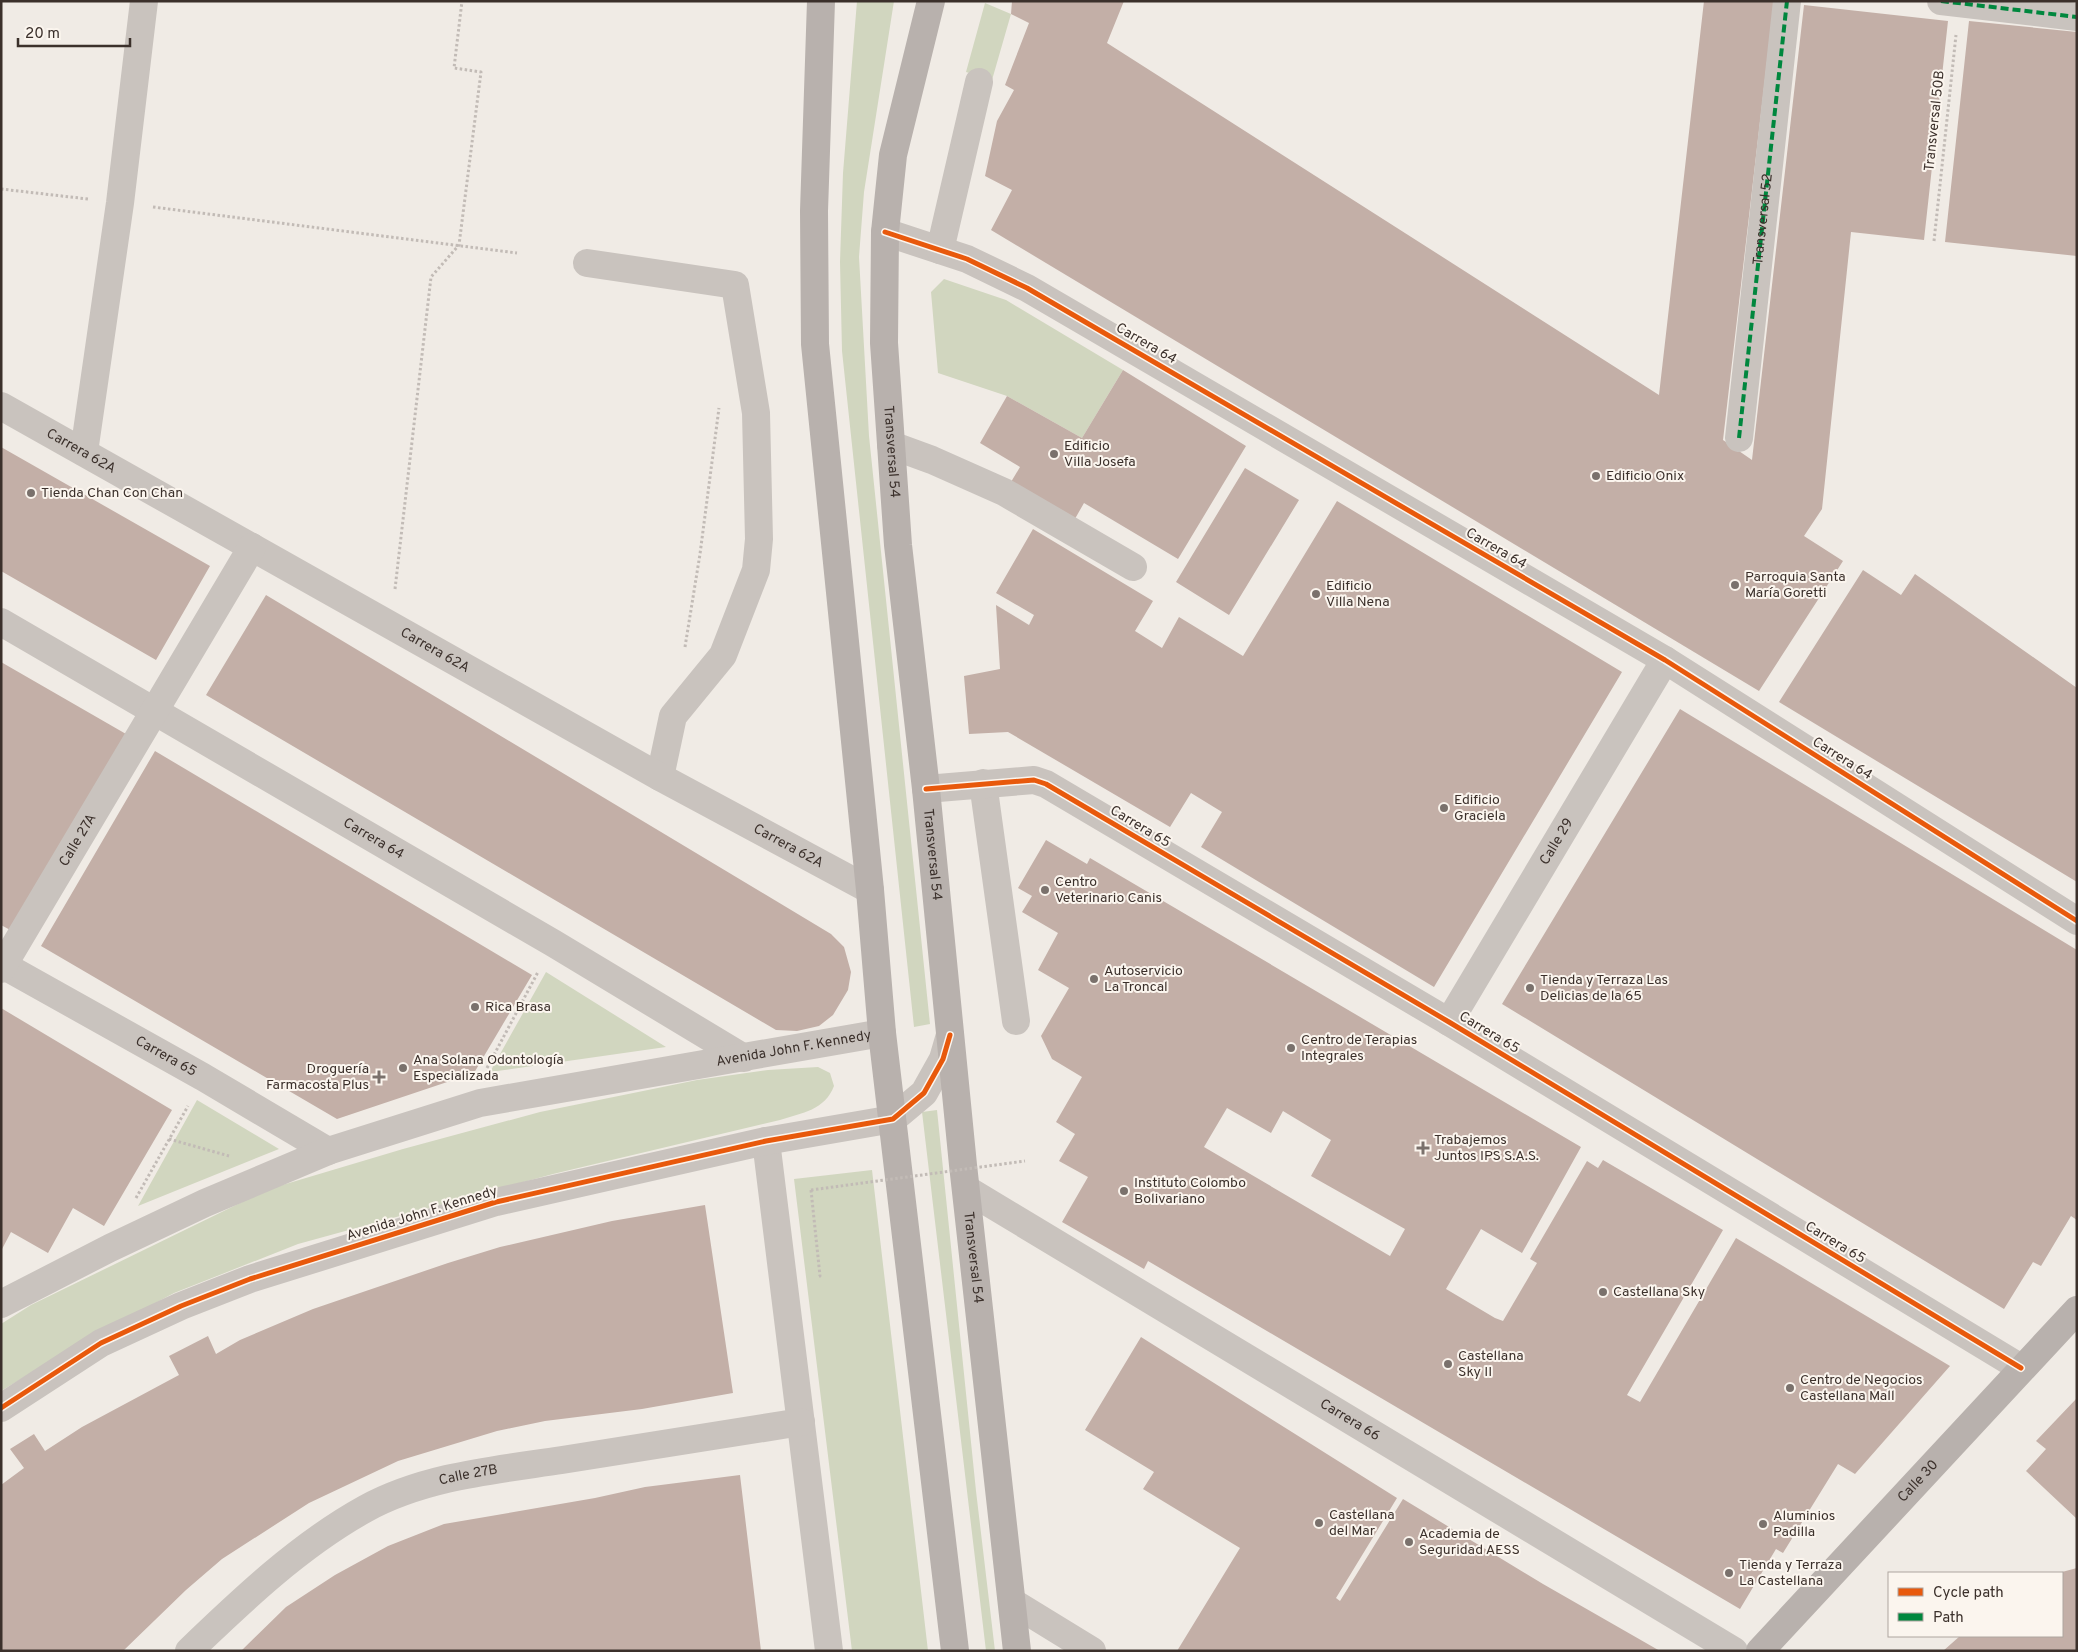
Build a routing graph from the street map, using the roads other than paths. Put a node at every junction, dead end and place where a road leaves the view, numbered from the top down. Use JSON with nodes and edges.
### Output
{"nodes":[{"id":1,"x":144,"y":1,"type":"edge"},
{"id":2,"x":821,"y":1,"type":"edge"},
{"id":3,"x":834,"y":1,"type":"edge"},
{"id":4,"x":913,"y":1,"type":"edge"},
{"id":5,"x":931,"y":1,"type":"edge"},
{"id":6,"x":1788,"y":1,"type":"edge"},
{"id":7,"x":1950,"y":3,"type":"edge"},
{"id":8,"x":2077,"y":17,"type":"edge"},
{"id":9,"x":979,"y":82,"type":"dead end"},
{"id":10,"x":816,"y":149,"type":"junction"},
{"id":11,"x":893,"y":155,"type":"junction"},
{"id":12,"x":885,"y":232,"type":"junction"},
{"id":13,"x":940,"y":250,"type":"junction"},
{"id":14,"x":587,"y":264,"type":"dead end"},
{"id":15,"x":1,"y":406,"type":"edge"},
{"id":16,"x":1739,"y":438,"type":"dead end"},
{"id":17,"x":891,"y":446,"type":"junction"},
{"id":18,"x":84,"y":452,"type":"junction"},
{"id":19,"x":252,"y":548,"type":"junction"},
{"id":20,"x":1132,"y":567,"type":"dead end"},
{"id":21,"x":1,"y":622,"type":"edge"},
{"id":22,"x":1665,"y":660,"type":"junction"},
{"id":23,"x":156,"y":712,"type":"junction"},
{"id":24,"x":660,"y":777,"type":"junction"},
{"id":25,"x":983,"y":783,"type":"junction"},
{"id":26,"x":926,"y":790,"type":"junction"},
{"id":27,"x":870,"y":890,"type":"junction"},
{"id":28,"x":2077,"y":921,"type":"edge"},
{"id":29,"x":2,"y":966,"type":"edge"},
{"id":30,"x":1016,"y":1021,"type":"dead end"},
{"id":31,"x":1449,"y":1022,"type":"junction"},
{"id":32,"x":882,"y":1033,"type":"junction"},
{"id":33,"x":950,"y":1035,"type":"junction"},
{"id":34,"x":744,"y":1058,"type":"junction"},
{"id":35,"x":893,"y":1118,"type":"junction"},
{"id":36,"x":766,"y":1140,"type":"junction"},
{"id":37,"x":328,"y":1151,"type":"junction"},
{"id":38,"x":966,"y":1189,"type":"junction"},
{"id":39,"x":1,"y":1304,"type":"edge"},
{"id":40,"x":2077,"y":1310,"type":"edge"},
{"id":41,"x":2021,"y":1368,"type":"junction"},
{"id":42,"x":1,"y":1408,"type":"edge"},
{"id":43,"x":801,"y":1422,"type":"junction"},
{"id":44,"x":1012,"y":1602,"type":"junction"},
{"id":45,"x":189,"y":1651,"type":"edge"},
{"id":46,"x":828,"y":1651,"type":"edge"},
{"id":47,"x":955,"y":1651,"type":"edge"},
{"id":48,"x":1017,"y":1651,"type":"edge"},
{"id":49,"x":1092,"y":1651,"type":"edge"},
{"id":50,"x":1734,"y":1651,"type":"edge"},
{"id":51,"x":1760,"y":1651,"type":"edge"}],
"edges":[{"from":1,"to":18,"type":"street"},
{"from":2,"to":10,"type":"main road"},
{"from":3,"to":10,"type":"main road"},
{"from":4,"to":11,"type":"main road"},
{"from":5,"to":11,"type":"main road","name":"Transversal 54"},
{"from":6,"to":16,"type":"street","name":"Transversal 52"},
{"from":7,"to":8,"type":"street"},
{"from":9,"to":13,"type":"street"},
{"from":10,"to":27,"type":"main road"},
{"from":11,"to":12,"type":"main road","name":"Transversal 54"},
{"from":12,"to":13,"type":"street","name":"Carrera 64"},
{"from":12,"to":17,"type":"main road","name":"Transversal 54"},
{"from":13,"to":22,"type":"street","name":"Carrera 64"},
{"from":14,"to":24,"type":"street"},
{"from":15,"to":18,"type":"street","name":"Carrera 62A"},
{"from":17,"to":20,"type":"street"},
{"from":17,"to":26,"type":"main road","name":"Transversal 54"},
{"from":18,"to":19,"type":"street","name":"Carrera 62A"},
{"from":19,"to":23,"type":"street","name":"Calle 27A"},
{"from":19,"to":24,"type":"street","name":"Carrera 62A"},
{"from":21,"to":23,"type":"street","name":"Carrera 64"},
{"from":22,"to":28,"type":"street","name":"Carrera 64"},
{"from":22,"to":31,"type":"street","name":"Calle 29"},
{"from":23,"to":29,"type":"street","name":"Calle 27A"},
{"from":23,"to":34,"type":"street","name":"Carrera 64"},
{"from":24,"to":27,"type":"street","name":"Carrera 62A"},
{"from":25,"to":26,"type":"street","name":"Carrera 65"},
{"from":25,"to":30,"type":"street"},
{"from":25,"to":31,"type":"street","name":"Carrera 65"},
{"from":26,"to":33,"type":"main road","name":"Transversal 54"},
{"from":27,"to":32,"type":"main road"},
{"from":29,"to":37,"type":"street","name":"Carrera 65"},
{"from":31,"to":41,"type":"street","name":"Carrera 65"},
{"from":32,"to":34,"type":"street","name":"Avenida John F. Kennedy"},
{"from":32,"to":35,"type":"main road"},
{"from":33,"to":35,"type":"street","name":"Avenida John F. Kennedy"},
{"from":33,"to":38,"type":"main road","name":"Transversal 54"},
{"from":34,"to":37,"type":"street","name":"Avenida John F. Kennedy"},
{"from":35,"to":36,"type":"street","name":"Avenida John F. Kennedy"},
{"from":35,"to":47,"type":"main road"},
{"from":36,"to":42,"type":"street","name":"Avenida John F. Kennedy"},
{"from":36,"to":43,"type":"street"},
{"from":37,"to":39,"type":"street","name":"Avenida John F. Kennedy"},
{"from":38,"to":44,"type":"main road","name":"Transversal 54"},
{"from":38,"to":50,"type":"street","name":"Carrera 66"},
{"from":40,"to":41,"type":"main road","name":"Calle 30"},
{"from":41,"to":51,"type":"main road","name":"Calle 30"},
{"from":43,"to":45,"type":"street","name":"Calle 27B"},
{"from":43,"to":46,"type":"street"},
{"from":44,"to":48,"type":"main road","name":"Transversal 54"},
{"from":44,"to":49,"type":"street"}]}
